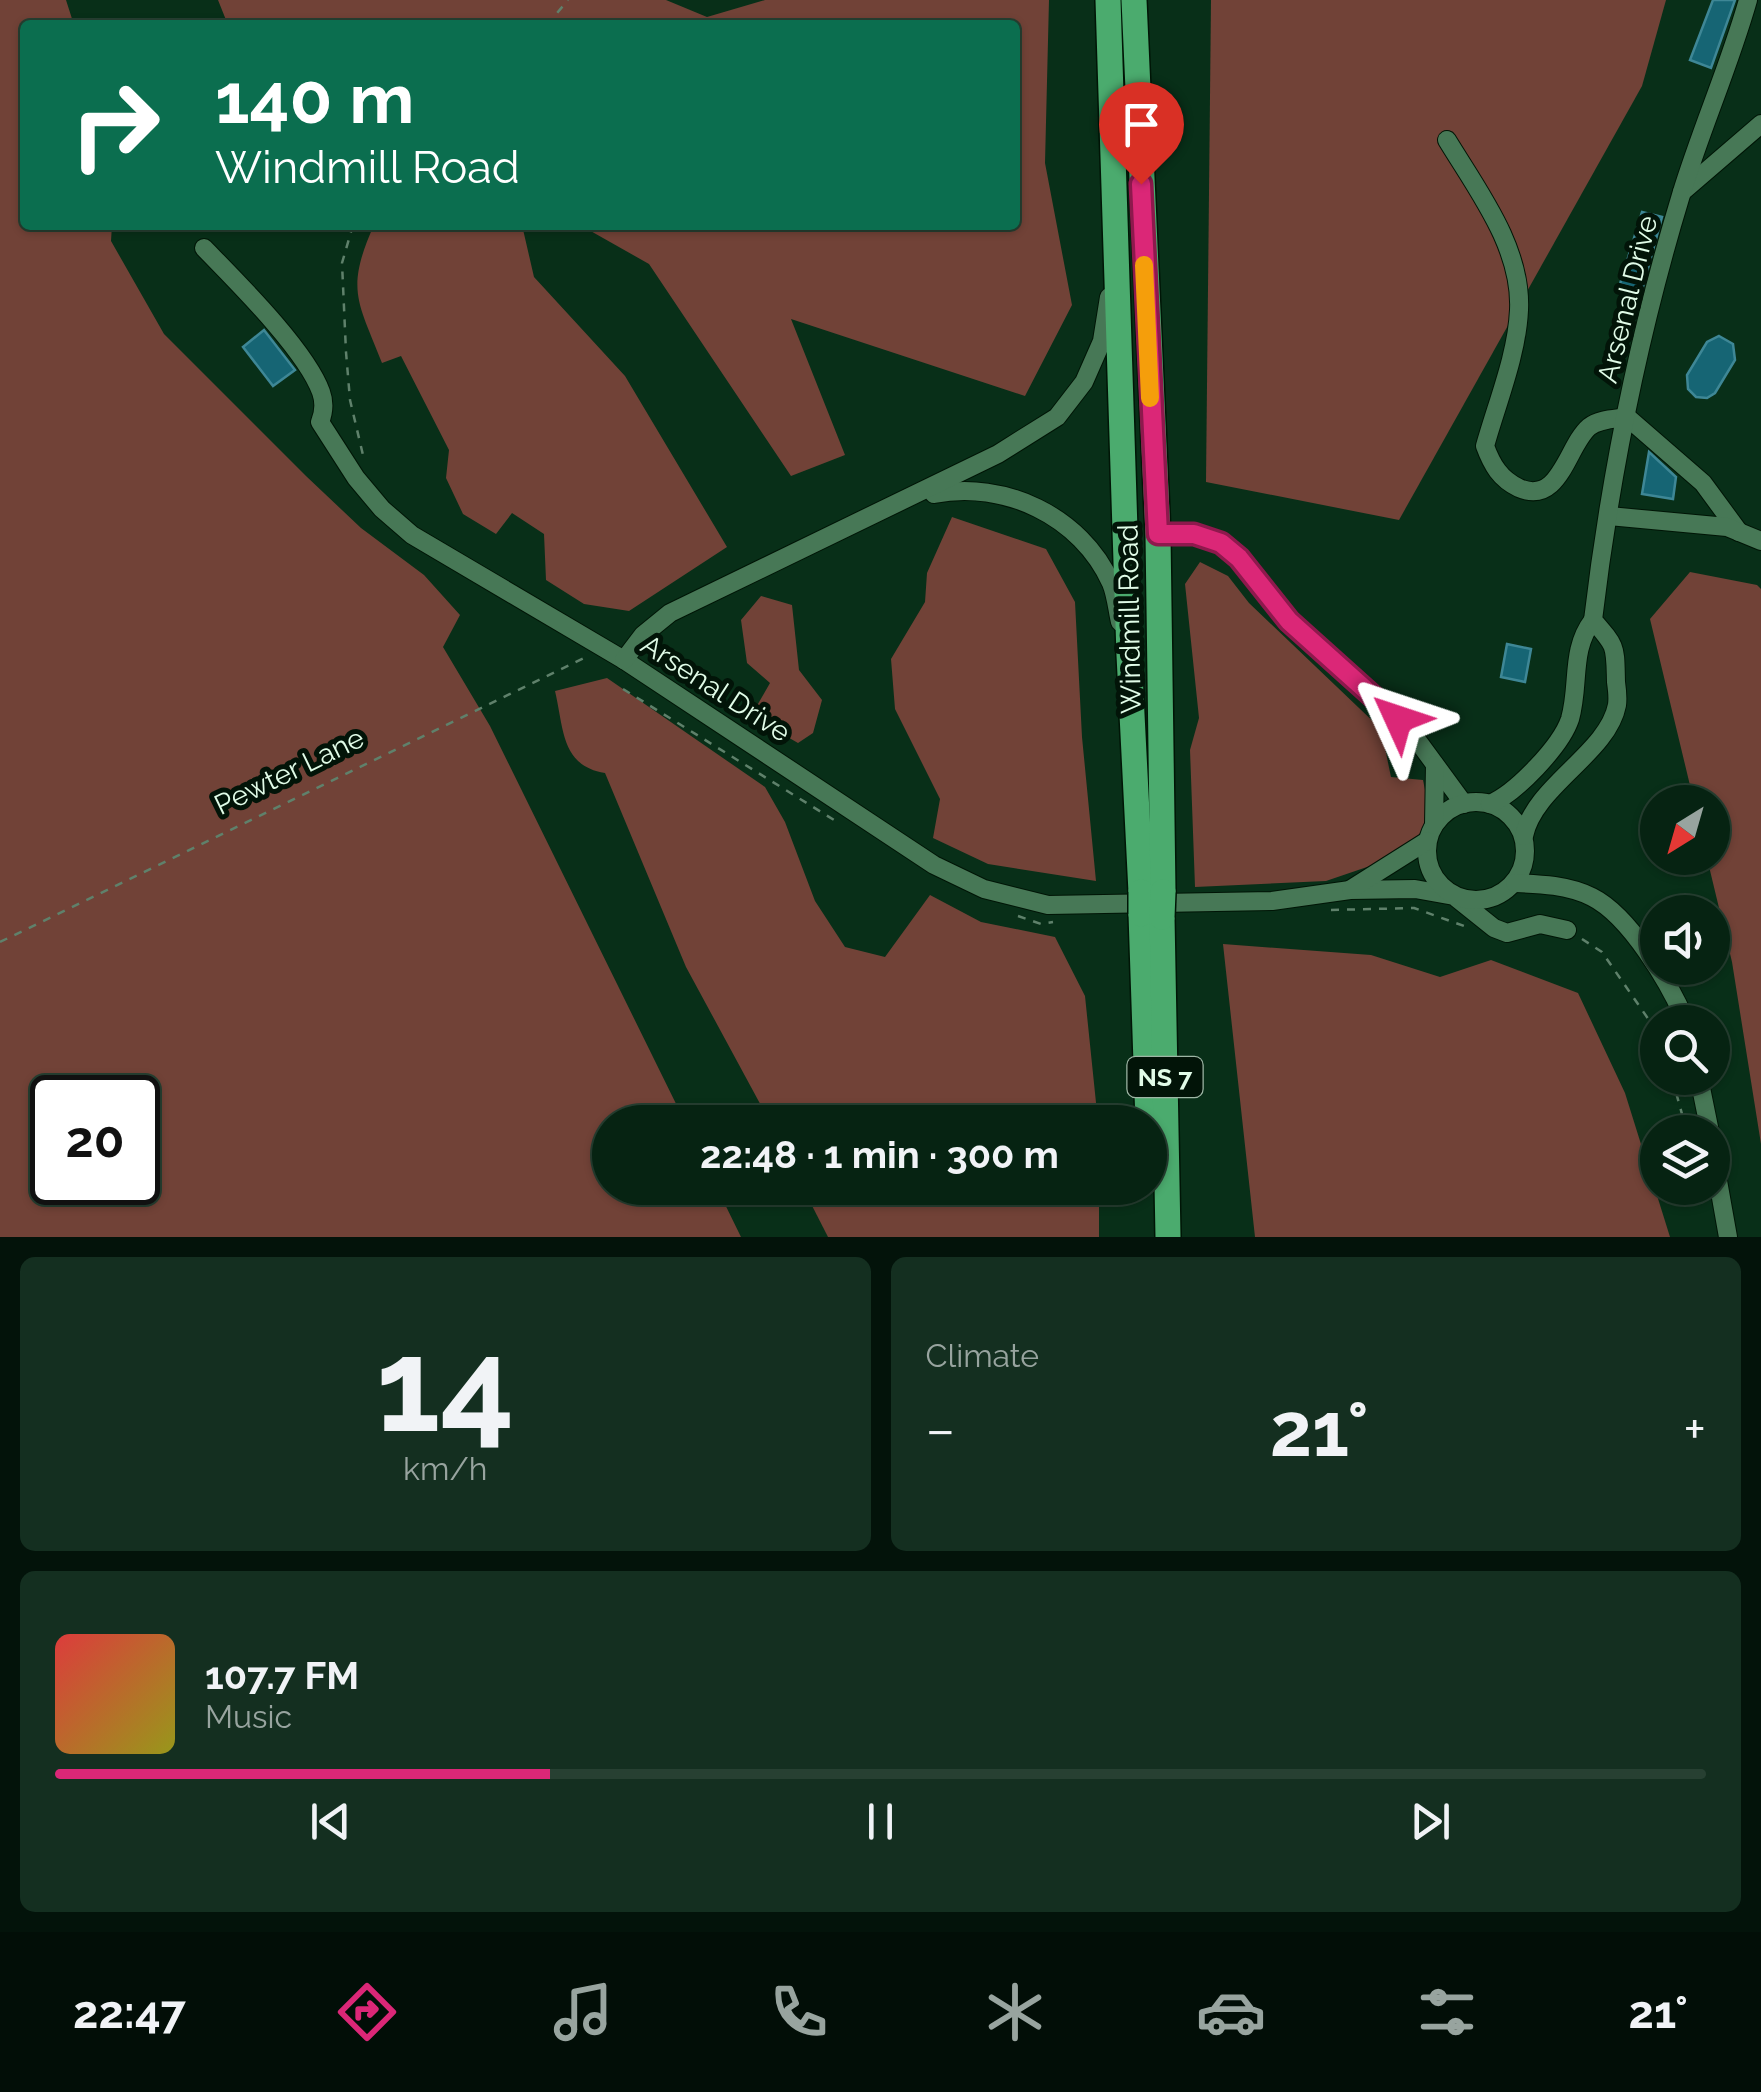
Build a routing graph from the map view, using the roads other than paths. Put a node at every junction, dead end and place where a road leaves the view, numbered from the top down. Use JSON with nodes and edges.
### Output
{"nodes":[{"id":1,"x":1108,"y":0,"type":"edge"},
{"id":2,"x":1134,"y":0,"type":"edge"},
{"id":3,"x":1748,"y":0,"type":"edge"},
{"id":4,"x":1761,"y":124,"type":"edge"},
{"id":5,"x":1112,"y":130,"type":"junction"},
{"id":6,"x":1447,"y":140,"type":"dead end"},
{"id":7,"x":1682,"y":192,"type":"junction"},
{"id":8,"x":204,"y":248,"type":"dead end"},
{"id":9,"x":1627,"y":417,"type":"junction"},
{"id":10,"x":1609,"y":516,"type":"junction"},
{"id":11,"x":854,"y":523,"type":"junction"},
{"id":12,"x":1739,"y":532,"type":"junction"},
{"id":13,"x":1158,"y":534,"type":"junction"},
{"id":14,"x":1761,"y":541,"type":"edge"},
{"id":15,"x":1592,"y":620,"type":"junction"},
{"id":16,"x":624,"y":660,"type":"junction"},
{"id":17,"x":1563,"y":735,"type":"junction"},
{"id":18,"x":1134,"y":753,"type":"junction"},
{"id":19,"x":1583,"y":755,"type":"junction"},
{"id":20,"x":1435,"y":764,"type":"junction"},
{"id":21,"x":1464,"y":804,"type":"junction"},
{"id":22,"x":1490,"y":804,"type":"junction"},
{"id":23,"x":1430,"y":833,"type":"junction"},
{"id":24,"x":1524,"y":836,"type":"junction"},
{"id":25,"x":1519,"y":876,"type":"junction"},
{"id":26,"x":1350,"y":890,"type":"junction"},
{"id":27,"x":1454,"y":896,"type":"junction"},
{"id":28,"x":1152,"y":903,"type":"junction"},
{"id":29,"x":1568,"y":930,"type":"dead end"},
{"id":30,"x":1677,"y":1005,"type":"edge"},
{"id":31,"x":1148,"y":1105,"type":"edge"},
{"id":32,"x":1151,"y":1205,"type":"edge"},
{"id":33,"x":1722,"y":1205,"type":"edge"},
{"id":34,"x":1152,"y":1237,"type":"edge"},
{"id":35,"x":1168,"y":1237,"type":"edge"},
{"id":36,"x":1728,"y":1237,"type":"edge"}],
"edges":[{"from":1,"to":5,"type":"highway","name":"Windmill Road","number":"NS 7"},
{"from":2,"to":13,"type":"highway","name":"Windmill Road","number":"NS 7"},
{"from":3,"to":7,"type":"lane","name":"Arsenal Drive"},
{"from":4,"to":7,"type":"lane"},
{"from":5,"to":11,"type":"lane"},
{"from":5,"to":18,"type":"highway","name":"Windmill Road","number":"NS 7"},
{"from":6,"to":9,"type":"lane"},
{"from":7,"to":9,"type":"lane","name":"Arsenal Drive"},
{"from":8,"to":16,"type":"lane","name":"Arsenal Drive"},
{"from":9,"to":10,"type":"lane","name":"Arsenal Drive"},
{"from":9,"to":12,"type":"lane"},
{"from":10,"to":12,"type":"lane"},
{"from":10,"to":15,"type":"lane","name":"Arsenal Drive"},
{"from":11,"to":16,"type":"lane"},
{"from":11,"to":18,"type":"lane"},
{"from":12,"to":14,"type":"lane"},
{"from":13,"to":20,"type":"lane"},
{"from":13,"to":28,"type":"highway","name":"Windmill Road","number":"NS 7"},
{"from":15,"to":17,"type":"lane","name":"Arsenal Drive"},
{"from":15,"to":19,"type":"lane"},
{"from":16,"to":26,"type":"lane","name":"Arsenal Drive"},
{"from":17,"to":19,"type":"lane"},
{"from":17,"to":22,"type":"lane","name":"Arsenal Drive"},
{"from":18,"to":28,"type":"highway","name":"Windmill Road","number":"NS 7"},
{"from":19,"to":24,"type":"lane"},
{"from":20,"to":21,"type":"lane"},
{"from":20,"to":23,"type":"lane"},
{"from":21,"to":22,"type":"lane"},
{"from":21,"to":23,"type":"lane"},
{"from":22,"to":24,"type":"lane"},
{"from":23,"to":26,"type":"lane","name":"Arsenal Drive"},
{"from":23,"to":27,"type":"lane"},
{"from":24,"to":25,"type":"lane"},
{"from":25,"to":27,"type":"lane"},
{"from":25,"to":30,"type":"lane"},
{"from":26,"to":27,"type":"lane","name":"Arsenal Drive"},
{"from":27,"to":29,"type":"lane"},
{"from":28,"to":31,"type":"highway","name":"Windmill Road","number":"NS 7"},
{"from":28,"to":35,"type":"highway","name":"Windmill Road","number":"NS 7"},
{"from":32,"to":34,"type":"highway"},
{"from":33,"to":36,"type":"lane"}]}
